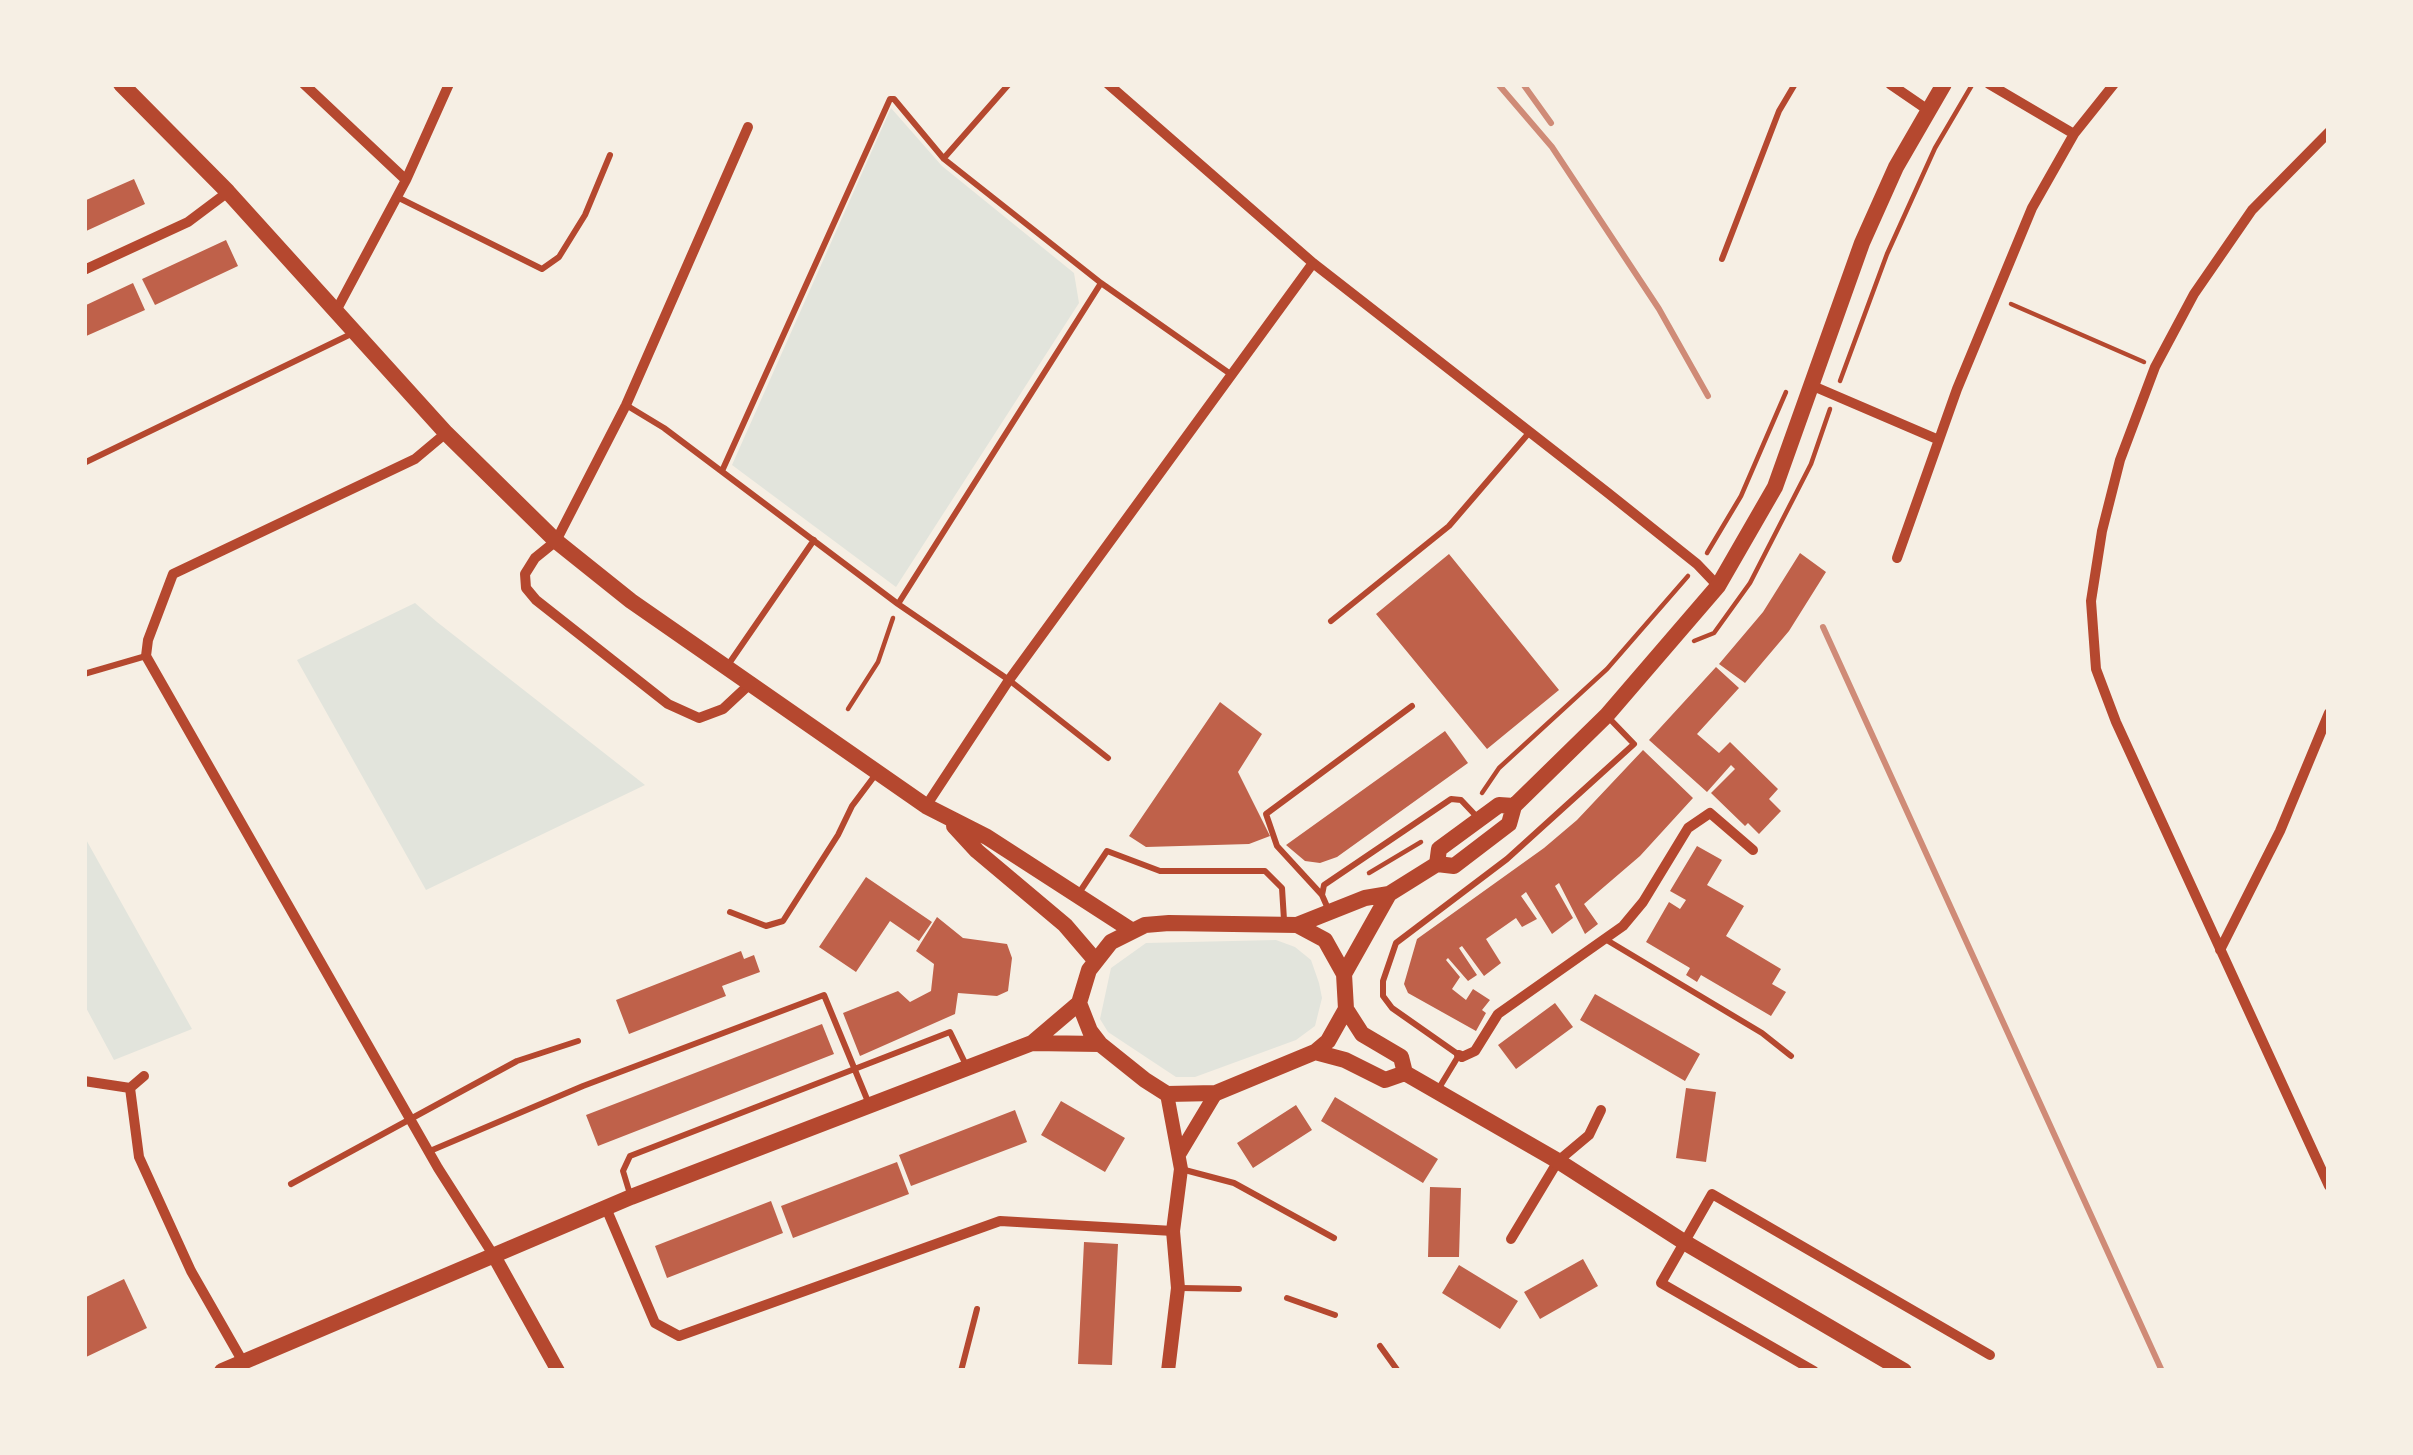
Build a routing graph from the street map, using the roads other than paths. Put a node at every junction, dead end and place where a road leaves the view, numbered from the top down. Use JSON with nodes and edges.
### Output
{"nodes":[{"id":1,"x":121,"y":84,"type":"edge"},
{"id":2,"x":304,"y":84,"type":"edge"},
{"id":3,"x":449,"y":84,"type":"edge"},
{"id":4,"x":1009,"y":84,"type":"edge"},
{"id":5,"x":1108,"y":84,"type":"edge"},
{"id":6,"x":1795,"y":84,"type":"edge"},
{"id":7,"x":1890,"y":84,"type":"edge"},
{"id":8,"x":1944,"y":84,"type":"edge"},
{"id":9,"x":1989,"y":84,"type":"edge"},
{"id":10,"x":2114,"y":84,"type":"edge"},
{"id":11,"x":1928,"y":110,"type":"junction"},
{"id":12,"x":748,"y":127,"type":"dead end"},
{"id":13,"x":2329,"y":132,"type":"edge"},
{"id":14,"x":2074,"y":134,"type":"junction"},
{"id":15,"x":610,"y":155,"type":"dead end"},
{"id":16,"x":944,"y":159,"type":"junction"},
{"id":17,"x":406,"y":180,"type":"junction"},
{"id":18,"x":228,"y":192,"type":"junction"},
{"id":19,"x":397,"y":197,"type":"junction"},
{"id":20,"x":1722,"y":259,"type":"dead end"},
{"id":21,"x":1313,"y":263,"type":"junction"},
{"id":22,"x":84,"y":270,"type":"edge"},
{"id":23,"x":1101,"y":283,"type":"junction"},
{"id":24,"x":336,"y":311,"type":"junction"},
{"id":25,"x":352,"y":333,"type":"junction"},
{"id":26,"x":1232,"y":376,"type":"junction"},
{"id":27,"x":1814,"y":386,"type":"junction"},
{"id":28,"x":626,"y":405,"type":"junction"},
{"id":29,"x":446,"y":434,"type":"junction"},
{"id":30,"x":1528,"y":434,"type":"junction"},
{"id":31,"x":1939,"y":440,"type":"junction"},
{"id":32,"x":84,"y":463,"type":"edge"},
{"id":33,"x":722,"y":471,"type":"junction"},
{"id":34,"x":814,"y":539,"type":"junction"},
{"id":35,"x":556,"y":541,"type":"junction"},
{"id":36,"x":1898,"y":558,"type":"dead end"},
{"id":37,"x":1718,"y":586,"type":"junction"},
{"id":38,"x":898,"y":604,"type":"junction"},
{"id":39,"x":1330,"y":621,"type":"dead end"},
{"id":40,"x":146,"y":656,"type":"junction"},
{"id":41,"x":728,"y":665,"type":"junction"},
{"id":42,"x":84,"y":674,"type":"edge"},
{"id":43,"x":1009,"y":680,"type":"junction"},
{"id":44,"x":752,"y":682,"type":"junction"},
{"id":45,"x":1412,"y":706,"type":"dead end"},
{"id":46,"x":2329,"y":712,"type":"edge"},
{"id":47,"x":1607,"y":715,"type":"junction"},
{"id":48,"x":1108,"y":758,"type":"dead end"},
{"id":49,"x":878,"y":772,"type":"junction"},
{"id":50,"x":926,"y":806,"type":"junction"},
{"id":51,"x":1514,"y":806,"type":"junction"},
{"id":52,"x":1479,"y":819,"type":"junction"},
{"id":53,"x":949,"y":820,"type":"junction"},
{"id":54,"x":1753,"y":850,"type":"dead end"},
{"id":55,"x":1437,"y":864,"type":"junction"},
{"id":56,"x":1389,"y":894,"type":"junction"},
{"id":57,"x":1322,"y":895,"type":"junction"},
{"id":58,"x":1078,"y":896,"type":"junction"},
{"id":59,"x":730,"y":912,"type":"dead end"},
{"id":60,"x":1330,"y":914,"type":"junction"},
{"id":61,"x":1291,"y":925,"type":"junction"},
{"id":62,"x":1131,"y":930,"type":"junction"},
{"id":63,"x":1602,"y":938,"type":"junction"},
{"id":64,"x":2220,"y":950,"type":"junction"},
{"id":65,"x":1095,"y":960,"type":"junction"},
{"id":66,"x":1345,"y":974,"type":"junction"},
{"id":67,"x":1079,"y":1003,"type":"junction"},
{"id":68,"x":1346,"y":1009,"type":"junction"},
{"id":69,"x":578,"y":1041,"type":"dead end"},
{"id":70,"x":1032,"y":1043,"type":"junction"},
{"id":71,"x":1100,"y":1044,"type":"junction"},
{"id":72,"x":1315,"y":1052,"type":"junction"},
{"id":73,"x":1459,"y":1055,"type":"junction"},
{"id":74,"x":1791,"y":1056,"type":"dead end"},
{"id":75,"x":967,"y":1068,"type":"junction"},
{"id":76,"x":855,"y":1070,"type":"junction"},
{"id":77,"x":1405,"y":1073,"type":"junction"},
{"id":78,"x":144,"y":1076,"type":"dead end"},
{"id":79,"x":84,"y":1081,"type":"edge"},
{"id":80,"x":130,"y":1088,"type":"junction"},
{"id":81,"x":1438,"y":1091,"type":"junction"},
{"id":82,"x":1216,"y":1093,"type":"junction"},
{"id":83,"x":1168,"y":1094,"type":"junction"},
{"id":84,"x":869,"y":1104,"type":"junction"},
{"id":85,"x":1600,"y":1110,"type":"dead end"},
{"id":86,"x":411,"y":1120,"type":"junction"},
{"id":87,"x":430,"y":1151,"type":"junction"},
{"id":88,"x":1181,"y":1161,"type":"junction"},
{"id":89,"x":1558,"y":1161,"type":"junction"},
{"id":90,"x":291,"y":1184,"type":"dead end"},
{"id":91,"x":2329,"y":1186,"type":"edge"},
{"id":92,"x":631,"y":1197,"type":"junction"},
{"id":93,"x":606,"y":1208,"type":"junction"},
{"id":94,"x":1173,"y":1231,"type":"junction"},
{"id":95,"x":1334,"y":1238,"type":"dead end"},
{"id":96,"x":1511,"y":1239,"type":"dead end"},
{"id":97,"x":1684,"y":1242,"type":"junction"},
{"id":98,"x":494,"y":1256,"type":"junction"},
{"id":99,"x":1178,"y":1288,"type":"junction"},
{"id":100,"x":1239,"y":1289,"type":"dead end"},
{"id":101,"x":1287,"y":1298,"type":"dead end"},
{"id":102,"x":977,"y":1309,"type":"dead end"},
{"id":103,"x":1336,"y":1315,"type":"dead end"},
{"id":104,"x":1380,"y":1346,"type":"dead end"},
{"id":105,"x":1990,"y":1355,"type":"dead end"},
{"id":106,"x":243,"y":1362,"type":"junction"},
{"id":107,"x":222,"y":1371,"type":"edge"},
{"id":108,"x":558,"y":1371,"type":"edge"},
{"id":109,"x":961,"y":1371,"type":"edge"},
{"id":110,"x":1168,"y":1371,"type":"edge"},
{"id":111,"x":1398,"y":1371,"type":"edge"},
{"id":112,"x":1814,"y":1371,"type":"edge"},
{"id":113,"x":1904,"y":1371,"type":"edge"}],
"edges":[{"from":1,"to":18,"type":"main road"},
{"from":2,"to":17,"type":"street"},
{"from":3,"to":17,"type":"street"},
{"from":4,"to":16,"type":"lane"},
{"from":5,"to":21,"type":"street"},
{"from":6,"to":20,"type":"lane"},
{"from":7,"to":11,"type":"street"},
{"from":8,"to":11,"type":"main road"},
{"from":9,"to":14,"type":"street"},
{"from":10,"to":14,"type":"street"},
{"from":11,"to":27,"type":"main road"},
{"from":12,"to":28,"type":"street"},
{"from":13,"to":64,"type":"street"},
{"from":14,"to":31,"type":"street"},
{"from":15,"to":19,"type":"lane"},
{"from":16,"to":23,"type":"lane"},
{"from":16,"to":33,"type":"lane"},
{"from":17,"to":19,"type":"street"},
{"from":18,"to":22,"type":"street"},
{"from":18,"to":24,"type":"main road"},
{"from":19,"to":24,"type":"street"},
{"from":21,"to":26,"type":"street"},
{"from":21,"to":30,"type":"street"},
{"from":23,"to":26,"type":"lane"},
{"from":23,"to":38,"type":"lane"},
{"from":24,"to":25,"type":"main road"},
{"from":25,"to":29,"type":"main road"},
{"from":25,"to":32,"type":"lane"},
{"from":26,"to":43,"type":"street"},
{"from":27,"to":31,"type":"street"},
{"from":27,"to":37,"type":"main road"},
{"from":28,"to":33,"type":"lane"},
{"from":28,"to":35,"type":"street"},
{"from":29,"to":35,"type":"main road"},
{"from":29,"to":40,"type":"street"},
{"from":30,"to":37,"type":"street"},
{"from":30,"to":39,"type":"lane"},
{"from":31,"to":36,"type":"street"},
{"from":33,"to":34,"type":"lane"},
{"from":34,"to":38,"type":"lane"},
{"from":34,"to":41,"type":"lane"},
{"from":35,"to":41,"type":"main road"},
{"from":35,"to":44,"type":"street"},
{"from":37,"to":47,"type":"main road"},
{"from":38,"to":43,"type":"lane"},
{"from":40,"to":42,"type":"lane"},
{"from":40,"to":86,"type":"street"},
{"from":41,"to":44,"type":"main road"},
{"from":43,"to":48,"type":"lane"},
{"from":43,"to":50,"type":"street"},
{"from":44,"to":49,"type":"main road"},
{"from":45,"to":57,"type":"lane"},
{"from":46,"to":64,"type":"street"},
{"from":47,"to":51,"type":"main road"},
{"from":47,"to":73,"type":"lane"},
{"from":49,"to":50,"type":"main road"},
{"from":49,"to":59,"type":"lane"},
{"from":50,"to":53,"type":"main road"},
{"from":51,"to":52,"type":"main road"},
{"from":51,"to":55,"type":"main road"},
{"from":52,"to":55,"type":"main road"},
{"from":52,"to":57,"type":"lane"},
{"from":53,"to":58,"type":"main road"},
{"from":53,"to":65,"type":"main road"},
{"from":54,"to":63,"type":"street"},
{"from":55,"to":56,"type":"main road"},
{"from":56,"to":60,"type":"main road"},
{"from":56,"to":66,"type":"main road"},
{"from":57,"to":60,"type":"lane"},
{"from":58,"to":61,"type":"lane"},
{"from":58,"to":62,"type":"main road"},
{"from":60,"to":61,"type":"main road"},
{"from":61,"to":62,"type":"main road"},
{"from":61,"to":66,"type":"main road"},
{"from":62,"to":65,"type":"main road"},
{"from":63,"to":73,"type":"street"},
{"from":63,"to":74,"type":"lane"},
{"from":64,"to":91,"type":"street"},
{"from":65,"to":67,"type":"main road"},
{"from":66,"to":68,"type":"main road"},
{"from":67,"to":70,"type":"main road"},
{"from":67,"to":71,"type":"main road"},
{"from":68,"to":72,"type":"main road"},
{"from":68,"to":77,"type":"main road"},
{"from":69,"to":86,"type":"lane"},
{"from":70,"to":71,"type":"main road"},
{"from":70,"to":75,"type":"main road"},
{"from":71,"to":83,"type":"main road"},
{"from":72,"to":77,"type":"main road"},
{"from":72,"to":82,"type":"main road"},
{"from":73,"to":81,"type":"lane"},
{"from":75,"to":76,"type":"lane"},
{"from":75,"to":84,"type":"main road"},
{"from":76,"to":84,"type":"lane"},
{"from":76,"to":87,"type":"lane"},
{"from":76,"to":92,"type":"lane"},
{"from":77,"to":81,"type":"main road"},
{"from":78,"to":80,"type":"street"},
{"from":79,"to":80,"type":"street"},
{"from":80,"to":106,"type":"street"},
{"from":81,"to":89,"type":"main road"},
{"from":82,"to":83,"type":"main road"},
{"from":82,"to":88,"type":"street"},
{"from":83,"to":88,"type":"street"},
{"from":84,"to":92,"type":"main road"},
{"from":85,"to":89,"type":"street"},
{"from":86,"to":87,"type":"street"},
{"from":86,"to":90,"type":"lane"},
{"from":87,"to":98,"type":"street"},
{"from":88,"to":94,"type":"street"},
{"from":88,"to":95,"type":"lane"},
{"from":89,"to":96,"type":"street"},
{"from":89,"to":97,"type":"main road"},
{"from":92,"to":93,"type":"main road"},
{"from":93,"to":94,"type":"street"},
{"from":93,"to":98,"type":"main road"},
{"from":94,"to":99,"type":"street"},
{"from":97,"to":105,"type":"street"},
{"from":97,"to":112,"type":"street"},
{"from":97,"to":113,"type":"main road"},
{"from":98,"to":106,"type":"main road"},
{"from":98,"to":108,"type":"street"},
{"from":99,"to":100,"type":"lane"},
{"from":99,"to":110,"type":"street"},
{"from":101,"to":103,"type":"lane"},
{"from":102,"to":109,"type":"lane"},
{"from":104,"to":111,"type":"lane"},
{"from":106,"to":107,"type":"main road"}]}
